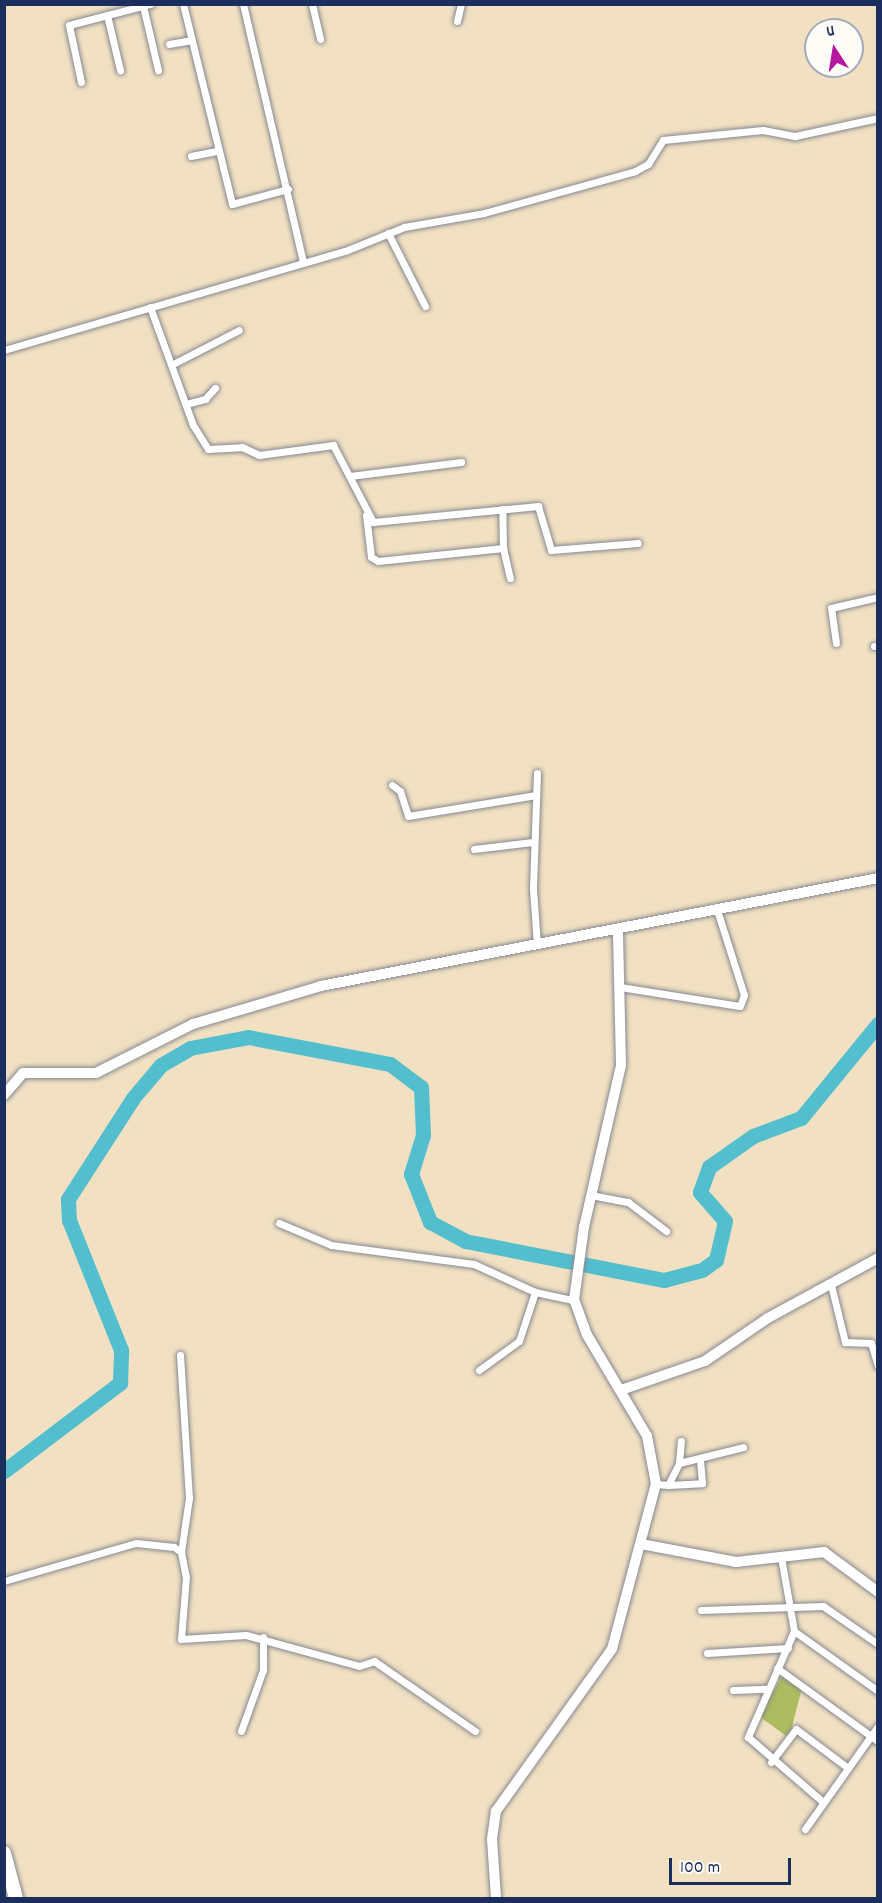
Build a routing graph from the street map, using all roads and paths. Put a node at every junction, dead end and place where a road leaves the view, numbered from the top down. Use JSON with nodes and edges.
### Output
{"nodes":[{"id":1,"x":183,"y":4,"type":"edge"},
{"id":2,"x":243,"y":4,"type":"edge"},
{"id":3,"x":312,"y":4,"type":"edge"},
{"id":4,"x":461,"y":4,"type":"edge"},
{"id":5,"x":146,"y":5,"type":"edge"},
{"id":6,"x":107,"y":15,"type":"junction"},
{"id":7,"x":457,"y":21,"type":"dead end"},
{"id":8,"x":191,"y":39,"type":"junction"},
{"id":9,"x":320,"y":39,"type":"dead end"},
{"id":10,"x":169,"y":44,"type":"dead end"},
{"id":11,"x":120,"y":70,"type":"dead end"},
{"id":12,"x":158,"y":70,"type":"dead end"},
{"id":13,"x":81,"y":82,"type":"dead end"},
{"id":14,"x":878,"y":118,"type":"edge"},
{"id":15,"x":217,"y":151,"type":"junction"},
{"id":16,"x":192,"y":156,"type":"dead end"},
{"id":17,"x":288,"y":189,"type":"junction"},
{"id":18,"x":388,"y":233,"type":"junction"},
{"id":19,"x":303,"y":261,"type":"junction"},
{"id":20,"x":425,"y":306,"type":"dead end"},
{"id":21,"x":150,"y":307,"type":"junction"},
{"id":22,"x":239,"y":330,"type":"dead end"},
{"id":23,"x":4,"y":350,"type":"edge"},
{"id":24,"x":173,"y":364,"type":"junction"},
{"id":25,"x":216,"y":388,"type":"dead end"},
{"id":26,"x":186,"y":404,"type":"junction"},
{"id":27,"x":461,"y":462,"type":"dead end"},
{"id":28,"x":350,"y":476,"type":"junction"},
{"id":29,"x":502,"y":509,"type":"junction"},
{"id":30,"x":366,"y":515,"type":"junction"},
{"id":31,"x":638,"y":543,"type":"dead end"},
{"id":32,"x":503,"y":548,"type":"junction"},
{"id":33,"x":510,"y":578,"type":"dead end"},
{"id":34,"x":878,"y":597,"type":"edge"},
{"id":35,"x":836,"y":643,"type":"dead end"},
{"id":36,"x":537,"y":773,"type":"dead end"},
{"id":37,"x":392,"y":785,"type":"dead end"},
{"id":38,"x":536,"y":795,"type":"junction"},
{"id":39,"x":533,"y":842,"type":"junction"},
{"id":40,"x":474,"y":849,"type":"dead end"},
{"id":41,"x":878,"y":878,"type":"edge"},
{"id":42,"x":718,"y":913,"type":"junction"},
{"id":43,"x":618,"y":931,"type":"junction"},
{"id":44,"x":537,"y":945,"type":"junction"},
{"id":45,"x":620,"y":987,"type":"junction"},
{"id":46,"x":4,"y":1095,"type":"edge"},
{"id":47,"x":591,"y":1195,"type":"junction"},
{"id":48,"x":279,"y":1223,"type":"dead end"},
{"id":49,"x":666,"y":1231,"type":"dead end"},
{"id":50,"x":878,"y":1258,"type":"edge"},
{"id":51,"x":831,"y":1285,"type":"junction"},
{"id":52,"x":535,"y":1292,"type":"junction"},
{"id":53,"x":574,"y":1300,"type":"junction"},
{"id":54,"x":180,"y":1355,"type":"dead end"},
{"id":55,"x":878,"y":1366,"type":"edge"},
{"id":56,"x":479,"y":1370,"type":"dead end"},
{"id":57,"x":624,"y":1389,"type":"junction"},
{"id":58,"x":681,"y":1440,"type":"dead end"},
{"id":59,"x":743,"y":1447,"type":"dead end"},
{"id":60,"x":700,"y":1459,"type":"junction"},
{"id":61,"x":679,"y":1463,"type":"junction"},
{"id":62,"x":656,"y":1484,"type":"junction"},
{"id":63,"x":668,"y":1485,"type":"junction"},
{"id":64,"x":642,"y":1544,"type":"junction"},
{"id":65,"x":182,"y":1552,"type":"junction"},
{"id":66,"x":781,"y":1557,"type":"junction"},
{"id":67,"x":4,"y":1581,"type":"edge"},
{"id":68,"x":878,"y":1592,"type":"edge"},
{"id":69,"x":793,"y":1606,"type":"junction"},
{"id":70,"x":701,"y":1610,"type":"dead end"},
{"id":71,"x":794,"y":1631,"type":"junction"},
{"id":72,"x":263,"y":1638,"type":"junction"},
{"id":73,"x":878,"y":1644,"type":"edge"},
{"id":74,"x":788,"y":1648,"type":"junction"},
{"id":75,"x":707,"y":1653,"type":"dead end"},
{"id":76,"x":777,"y":1668,"type":"junction"},
{"id":77,"x":767,"y":1689,"type":"junction"},
{"id":78,"x":733,"y":1690,"type":"dead end"},
{"id":79,"x":878,"y":1691,"type":"edge"},
{"id":80,"x":878,"y":1726,"type":"edge"},
{"id":81,"x":241,"y":1731,"type":"dead end"},
{"id":82,"x":475,"y":1731,"type":"dead end"},
{"id":83,"x":870,"y":1737,"type":"junction"},
{"id":84,"x":878,"y":1741,"type":"edge"},
{"id":85,"x":771,"y":1762,"type":"junction"},
{"id":86,"x":848,"y":1768,"type":"junction"},
{"id":87,"x":823,"y":1802,"type":"junction"},
{"id":88,"x":805,"y":1829,"type":"dead end"},
{"id":89,"x":4,"y":1853,"type":"edge"},
{"id":90,"x":16,"y":1899,"type":"edge"},
{"id":91,"x":496,"y":1899,"type":"edge"}],
"edges":[{"from":1,"to":8,"type":"street"},
{"from":2,"to":17,"type":"street"},
{"from":3,"to":9,"type":"street"},
{"from":4,"to":7,"type":"street"},
{"from":5,"to":6,"type":"street"},
{"from":5,"to":12,"type":"street"},
{"from":6,"to":11,"type":"street"},
{"from":6,"to":13,"type":"street"},
{"from":8,"to":10,"type":"street"},
{"from":8,"to":15,"type":"street"},
{"from":14,"to":18,"type":"street"},
{"from":15,"to":16,"type":"street"},
{"from":15,"to":17,"type":"street"},
{"from":17,"to":19,"type":"street"},
{"from":18,"to":19,"type":"street"},
{"from":18,"to":20,"type":"street"},
{"from":19,"to":21,"type":"street"},
{"from":21,"to":23,"type":"street"},
{"from":21,"to":24,"type":"street"},
{"from":22,"to":24,"type":"street"},
{"from":24,"to":26,"type":"street"},
{"from":25,"to":26,"type":"street"},
{"from":26,"to":28,"type":"street"},
{"from":27,"to":28,"type":"street"},
{"from":28,"to":30,"type":"street"},
{"from":29,"to":30,"type":"street"},
{"from":29,"to":31,"type":"street"},
{"from":29,"to":32,"type":"street"},
{"from":30,"to":32,"type":"street"},
{"from":32,"to":33,"type":"street"},
{"from":34,"to":35,"type":"street"},
{"from":36,"to":38,"type":"street"},
{"from":37,"to":38,"type":"street"},
{"from":38,"to":39,"type":"street"},
{"from":39,"to":40,"type":"street"},
{"from":39,"to":44,"type":"street"},
{"from":41,"to":42,"type":"street"},
{"from":42,"to":43,"type":"street"},
{"from":42,"to":45,"type":"street"},
{"from":43,"to":44,"type":"street"},
{"from":43,"to":45,"type":"street"},
{"from":44,"to":46,"type":"street"},
{"from":45,"to":47,"type":"street"},
{"from":47,"to":49,"type":"street"},
{"from":47,"to":53,"type":"street"},
{"from":48,"to":52,"type":"street"},
{"from":50,"to":51,"type":"street"},
{"from":51,"to":55,"type":"street"},
{"from":51,"to":57,"type":"street"},
{"from":52,"to":53,"type":"street"},
{"from":52,"to":56,"type":"street"},
{"from":53,"to":57,"type":"street"},
{"from":54,"to":65,"type":"street"},
{"from":57,"to":62,"type":"street"},
{"from":58,"to":61,"type":"street"},
{"from":59,"to":60,"type":"street"},
{"from":60,"to":61,"type":"street"},
{"from":60,"to":63,"type":"street"},
{"from":61,"to":63,"type":"street"},
{"from":62,"to":63,"type":"street"},
{"from":62,"to":64,"type":"street"},
{"from":64,"to":66,"type":"street"},
{"from":64,"to":91,"type":"street"},
{"from":65,"to":67,"type":"street"},
{"from":65,"to":72,"type":"street"},
{"from":66,"to":68,"type":"street"},
{"from":66,"to":69,"type":"street"},
{"from":69,"to":70,"type":"street"},
{"from":69,"to":71,"type":"street"},
{"from":69,"to":73,"type":"street"},
{"from":71,"to":74,"type":"street"},
{"from":71,"to":79,"type":"street"},
{"from":72,"to":81,"type":"street"},
{"from":72,"to":82,"type":"street"},
{"from":74,"to":75,"type":"street"},
{"from":74,"to":76,"type":"street"},
{"from":76,"to":77,"type":"street"},
{"from":76,"to":83,"type":"street"},
{"from":77,"to":78,"type":"street"},
{"from":77,"to":85,"type":"street"},
{"from":80,"to":83,"type":"street"},
{"from":83,"to":84,"type":"street"},
{"from":83,"to":86,"type":"street"},
{"from":85,"to":86,"type":"street"},
{"from":85,"to":87,"type":"street"},
{"from":86,"to":87,"type":"street"},
{"from":87,"to":88,"type":"street"},
{"from":89,"to":90,"type":"highway"}]}
